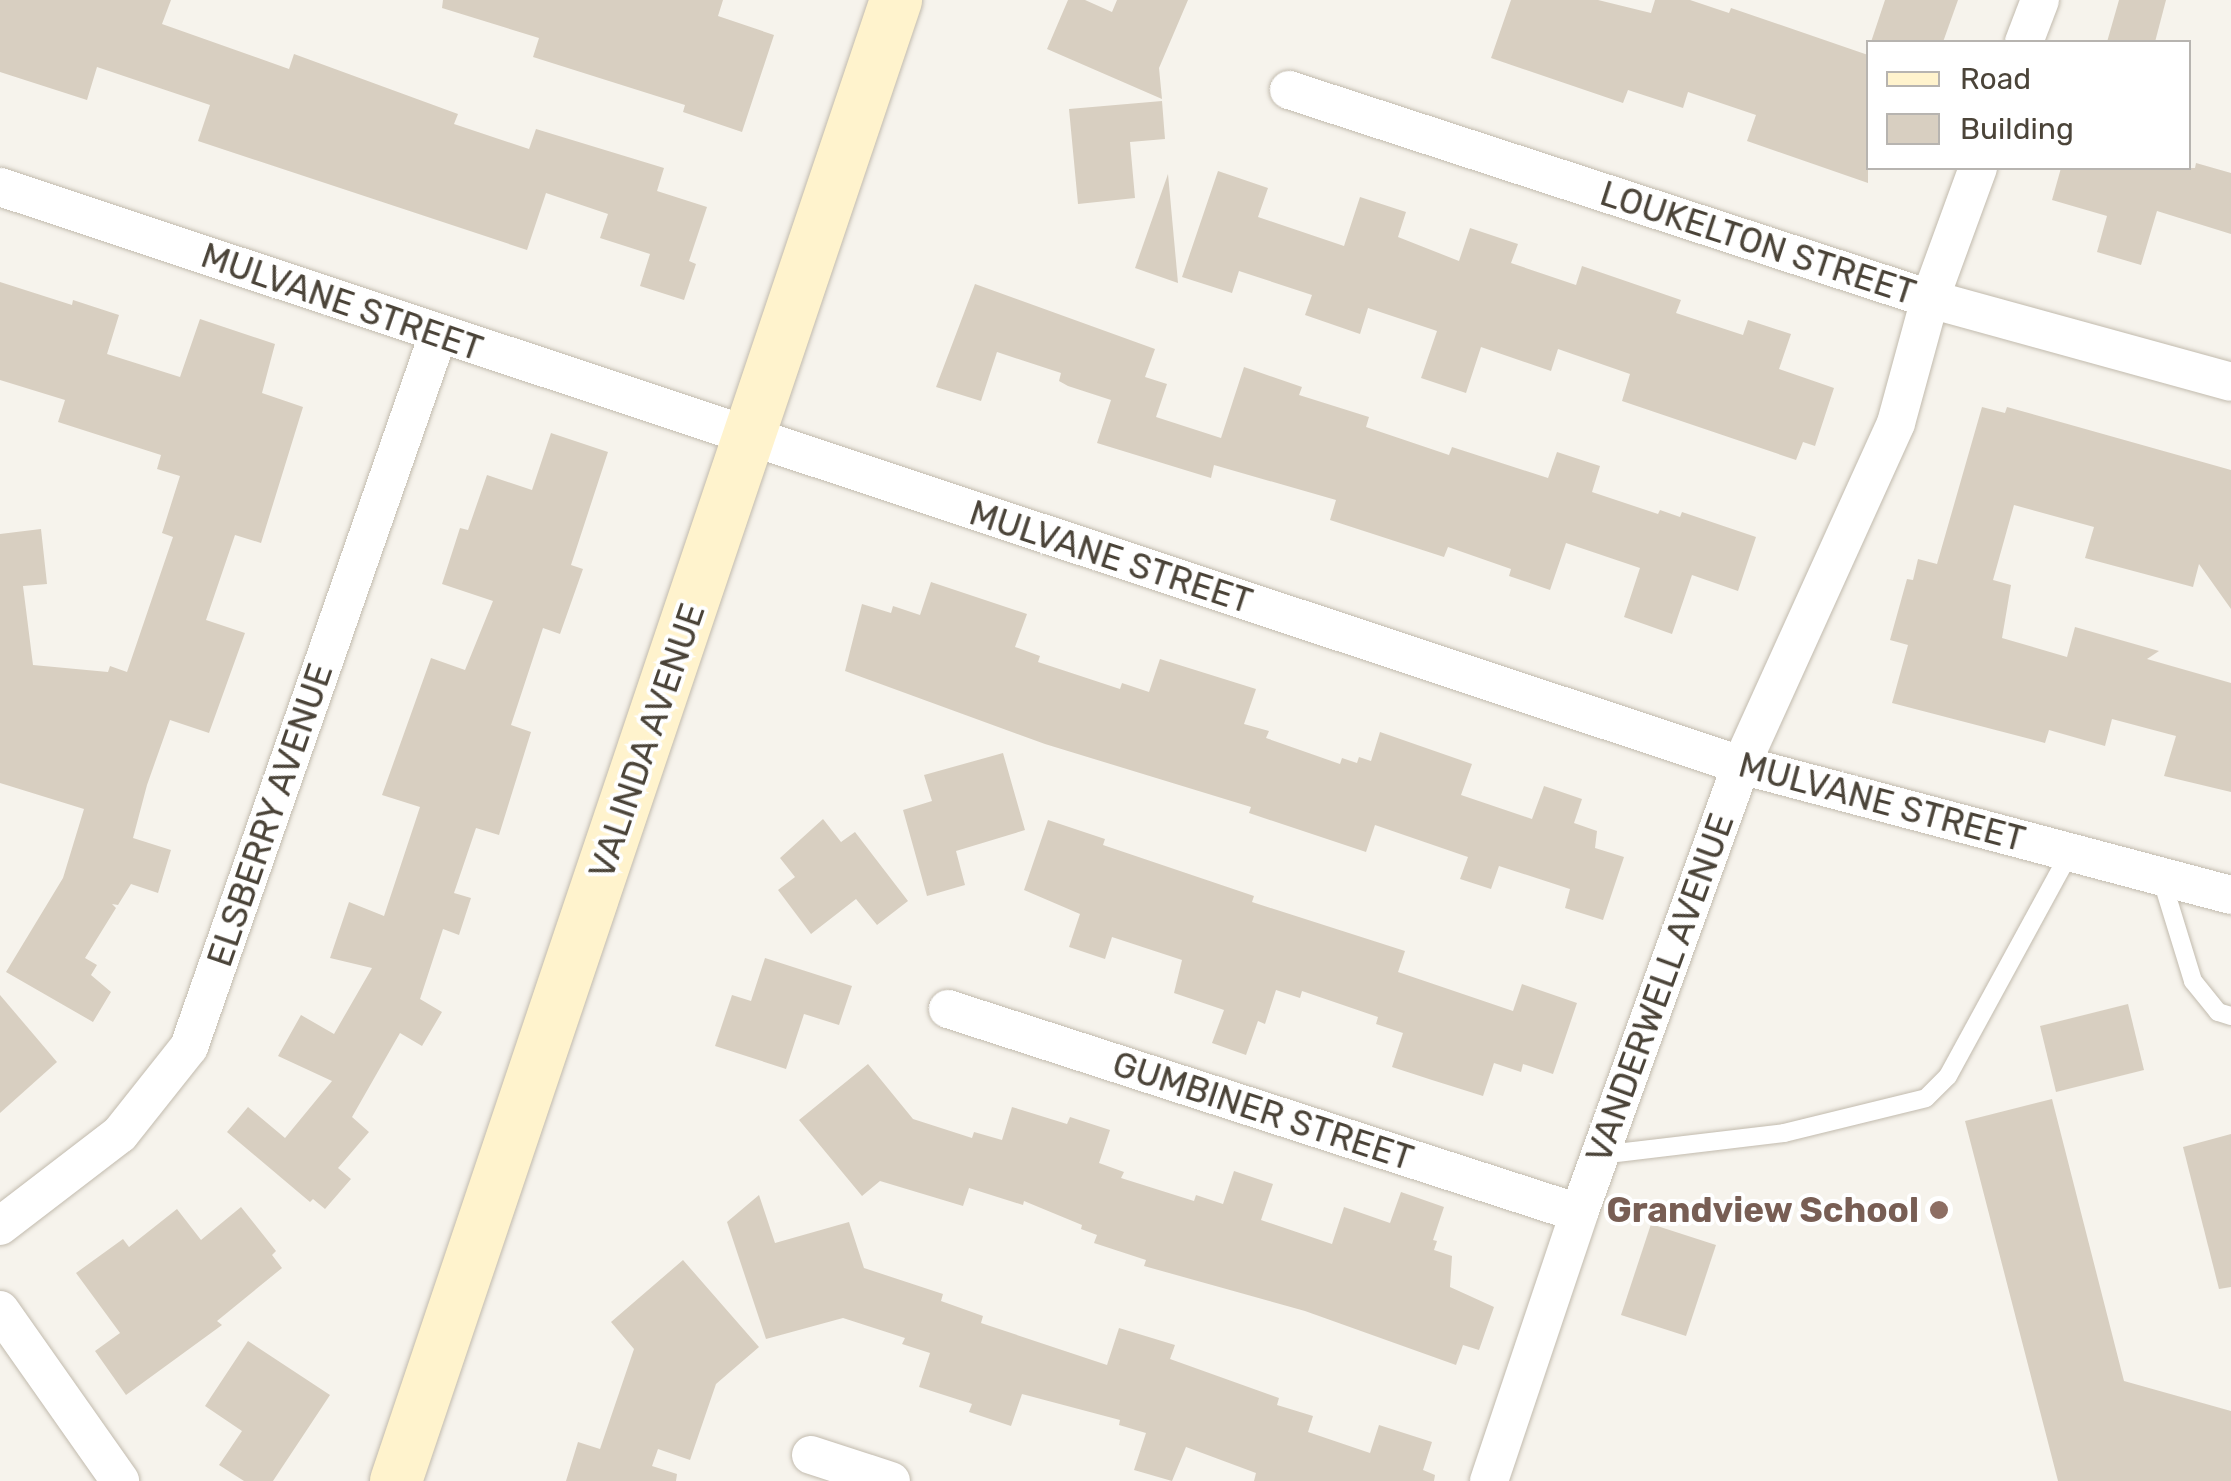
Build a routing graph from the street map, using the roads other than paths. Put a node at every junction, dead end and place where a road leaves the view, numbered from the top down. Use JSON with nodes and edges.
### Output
{"nodes":[{"id":1,"x":896,"y":0,"type":"edge"},
{"id":2,"x":2040,"y":0,"type":"edge"},
{"id":3,"x":2025,"y":40,"type":"edge"},
{"id":4,"x":1289,"y":90,"type":"dead end"},
{"id":5,"x":1977,"y":170,"type":"edge"},
{"id":6,"x":0,"y":187,"type":"edge"},
{"id":7,"x":1930,"y":299,"type":"junction"},
{"id":8,"x":438,"y":335,"type":"junction"},
{"id":9,"x":2231,"y":382,"type":"edge"},
{"id":10,"x":750,"y":438,"type":"junction"},
{"id":11,"x":1741,"y":765,"type":"junction"},
{"id":12,"x":2070,"y":852,"type":"junction"},
{"id":13,"x":2161,"y":876,"type":"junction"},
{"id":14,"x":2231,"y":895,"type":"edge"},
{"id":15,"x":948,"y":1009,"type":"dead end"},
{"id":16,"x":2231,"y":1016,"type":"edge"},
{"id":17,"x":1600,"y":1154,"type":"junction"},
{"id":18,"x":1579,"y":1212,"type":"junction"},
{"id":19,"x":0,"y":1226,"type":"edge"},
{"id":20,"x":0,"y":1310,"type":"edge"},
{"id":21,"x":812,"y":1454,"type":"dead end"},
{"id":22,"x":120,"y":1481,"type":"edge"},
{"id":23,"x":396,"y":1481,"type":"edge"},
{"id":24,"x":890,"y":1481,"type":"edge"},
{"id":25,"x":1489,"y":1481,"type":"edge"}],
"edges":[{"from":1,"to":10,"type":"main road","name":"VALINDA AVENUE"},
{"from":2,"to":3,"type":"street"},
{"from":4,"to":7,"type":"street","name":"LOUKELTON STREET"},
{"from":5,"to":7,"type":"street","name":"VANDERWELL AVENUE"},
{"from":6,"to":8,"type":"street","name":"MULVANE STREET"},
{"from":7,"to":9,"type":"street","name":"LOUKELTON STREET"},
{"from":7,"to":11,"type":"street","name":"VANDERWELL AVENUE"},
{"from":8,"to":10,"type":"street","name":"MULVANE STREET"},
{"from":8,"to":19,"type":"street","name":"ELSBERRY AVENUE"},
{"from":10,"to":11,"type":"street","name":"MULVANE STREET"},
{"from":10,"to":23,"type":"main road","name":"VALINDA AVENUE"},
{"from":11,"to":12,"type":"street","name":"MULVANE STREET"},
{"from":11,"to":17,"type":"street","name":"VANDERWELL AVENUE"},
{"from":12,"to":13,"type":"street","name":"MULVANE STREET"},
{"from":12,"to":17,"type":"lane"},
{"from":13,"to":14,"type":"street","name":"MULVANE STREET"},
{"from":13,"to":16,"type":"lane"},
{"from":15,"to":18,"type":"street","name":"GUMBINER STREET"},
{"from":17,"to":18,"type":"street","name":"VANDERWELL AVENUE"},
{"from":18,"to":25,"type":"street","name":"VANDERWELL AVENUE"},
{"from":20,"to":22,"type":"street"},
{"from":21,"to":24,"type":"street"}]}
